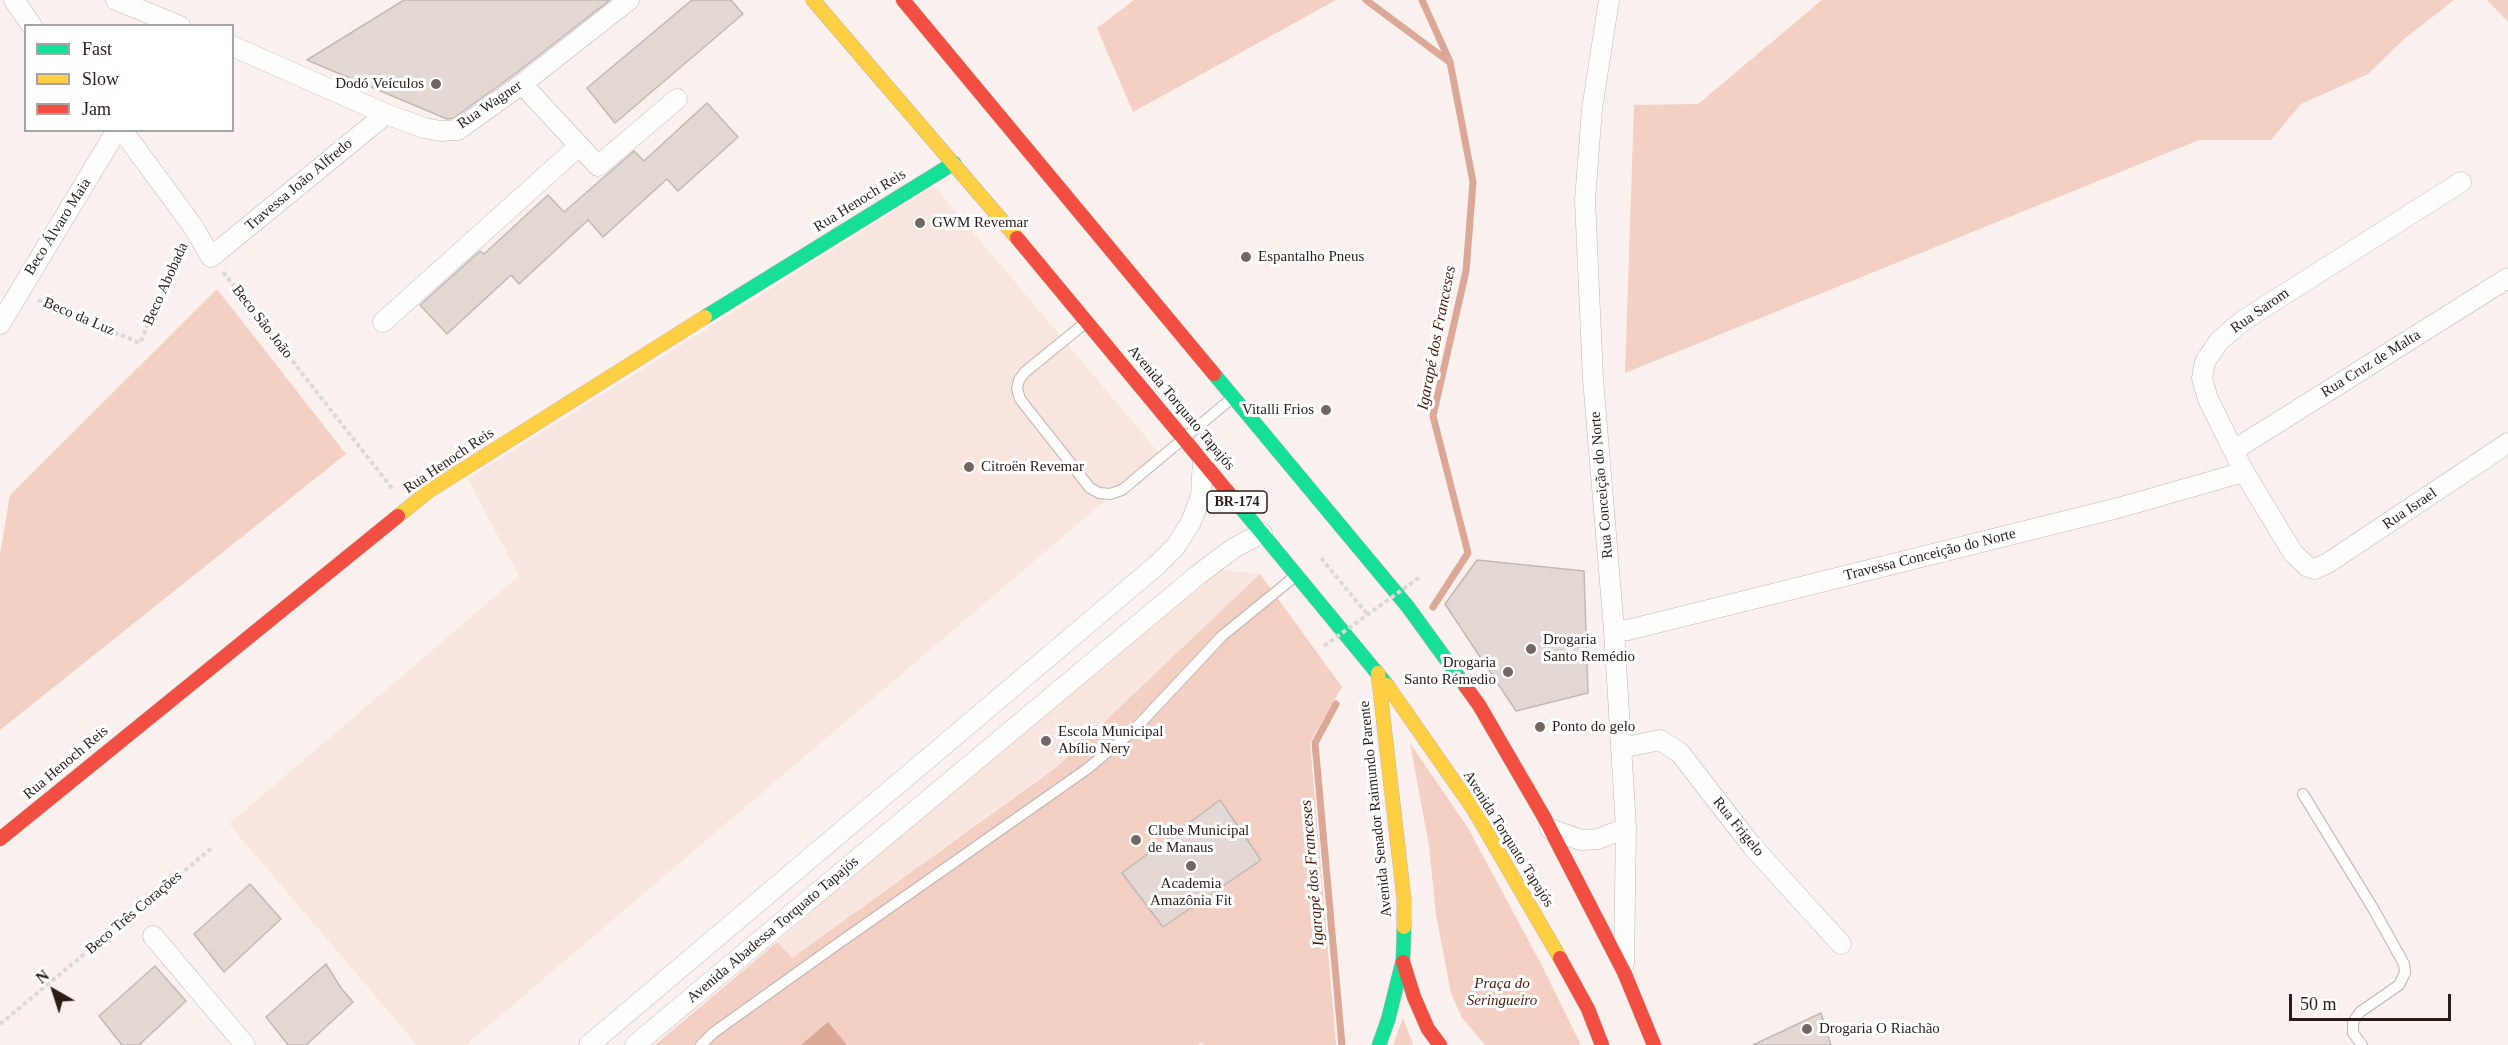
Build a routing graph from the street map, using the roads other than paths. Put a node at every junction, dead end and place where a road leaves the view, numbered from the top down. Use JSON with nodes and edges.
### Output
{"nodes":[{"id":1,"x":14,"y":0,"type":"edge"},
{"id":2,"x":116,"y":0,"type":"edge"},
{"id":3,"x":629,"y":0,"type":"edge"},
{"id":4,"x":813,"y":0,"type":"edge"},
{"id":5,"x":903,"y":0,"type":"edge"},
{"id":6,"x":1609,"y":0,"type":"edge"},
{"id":7,"x":31,"y":24,"type":"edge"},
{"id":8,"x":175,"y":24,"type":"edge"},
{"id":9,"x":234,"y":47,"type":"edge"},
{"id":10,"x":522,"y":84,"type":"junction"},
{"id":11,"x":677,"y":99,"type":"dead end"},
{"id":12,"x":386,"y":114,"type":"junction"},
{"id":13,"x":116,"y":132,"type":"edge"},
{"id":14,"x":123,"y":132,"type":"edge"},
{"id":15,"x":579,"y":146,"type":"junction"},
{"id":16,"x":954,"y":163,"type":"junction"},
{"id":17,"x":2461,"y":182,"type":"dead end"},
{"id":18,"x":2508,"y":278,"type":"edge"},
{"id":19,"x":383,"y":322,"type":"dead end"},
{"id":20,"x":1086,"y":322,"type":"junction"},
{"id":21,"x":0,"y":324,"type":"edge"},
{"id":22,"x":1233,"y":397,"type":"junction"},
{"id":23,"x":1185,"y":439,"type":"junction"},
{"id":24,"x":2508,"y":443,"type":"edge"},
{"id":25,"x":2234,"y":450,"type":"junction"},
{"id":26,"x":1203,"y":460,"type":"junction"},
{"id":27,"x":2244,"y":472,"type":"junction"},
{"id":28,"x":1262,"y":533,"type":"junction"},
{"id":29,"x":2308,"y":567,"type":"joint"},
{"id":30,"x":1296,"y":576,"type":"junction"},
{"id":31,"x":1614,"y":630,"type":"junction"},
{"id":32,"x":1048,"y":657,"type":"junction"},
{"id":33,"x":1378,"y":674,"type":"junction"},
{"id":34,"x":1071,"y":681,"type":"junction"},
{"id":35,"x":1621,"y":748,"type":"junction"},
{"id":36,"x":2303,"y":794,"type":"dead end"},
{"id":37,"x":853,"y":822,"type":"junction"},
{"id":38,"x":1626,"y":828,"type":"junction"},
{"id":39,"x":1550,"y":829,"type":"junction"},
{"id":40,"x":0,"y":839,"type":"edge"},
{"id":41,"x":874,"y":846,"type":"junction"},
{"id":42,"x":153,"y":936,"type":"dead end"},
{"id":43,"x":1841,"y":944,"type":"dead end"},
{"id":44,"x":1403,"y":960,"type":"junction"},
{"id":45,"x":1624,"y":972,"type":"junction"},
{"id":46,"x":652,"y":992,"type":"junction"},
{"id":47,"x":672,"y":1014,"type":"junction"},
{"id":48,"x":244,"y":1045,"type":"edge"},
{"id":49,"x":589,"y":1045,"type":"edge"},
{"id":50,"x":635,"y":1045,"type":"edge"},
{"id":51,"x":700,"y":1045,"type":"edge"},
{"id":52,"x":1379,"y":1045,"type":"edge"},
{"id":53,"x":1440,"y":1045,"type":"edge"},
{"id":54,"x":1602,"y":1045,"type":"edge"},
{"id":55,"x":1654,"y":1045,"type":"edge"},
{"id":56,"x":2362,"y":1045,"type":"edge"}],
"edges":[{"from":1,"to":7,"type":"street"},
{"from":2,"to":8,"type":"street"},
{"from":3,"to":10,"type":"street","name":"Rua Wagner"},
{"from":4,"to":16,"type":"main road","name":"Avenida Torquato Tapajós","number":"BR-174"},
{"from":5,"to":22,"type":"main road"},
{"from":6,"to":31,"type":"street","name":"Rua Conceição do Norte"},
{"from":9,"to":12,"type":"street","name":"Rua Wagner"},
{"from":10,"to":12,"type":"street","name":"Rua Wagner"},
{"from":10,"to":15,"type":"street"},
{"from":11,"to":15,"type":"street"},
{"from":12,"to":14,"type":"street","name":"Travessa João Alfredo"},
{"from":13,"to":21,"type":"street","name":"Beco Álvaro Maia"},
{"from":15,"to":19,"type":"street"},
{"from":16,"to":20,"type":"main road","name":"Avenida Torquato Tapajós","number":"BR-174"},
{"from":16,"to":40,"type":"main road","name":"Rua Henoch Reis"},
{"from":17,"to":25,"type":"street","name":"Rua Sarom"},
{"from":18,"to":25,"type":"street","name":"Rua Cruz de Malta"},
{"from":20,"to":23,"type":"main road","name":"Avenida Torquato Tapajós","number":"BR-174"},
{"from":20,"to":23,"type":"lane"},
{"from":22,"to":23,"type":"lane"},
{"from":22,"to":39,"type":"main road"},
{"from":23,"to":26,"type":"main road","name":"Avenida Torquato Tapajós","number":"BR-174"},
{"from":24,"to":29,"type":"street","name":"Rua Israel"},
{"from":25,"to":27,"type":"street","name":"Rua Sarom"},
{"from":26,"to":28,"type":"main road","name":"Avenida Torquato Tapajós","number":"BR-174"},
{"from":26,"to":32,"type":"street","name":"Avenida Abadessa Torquato Tapajós"},
{"from":27,"to":29,"type":"street","name":"Rua Sarom"},
{"from":27,"to":31,"type":"street","name":"Travessa Conceição do Norte"},
{"from":28,"to":30,"type":"main road","name":"Avenida Torquato Tapajós","number":"BR-174"},
{"from":28,"to":34,"type":"street","name":"Avenida Abadessa Torquato Tapajós"},
{"from":30,"to":33,"type":"main road","name":"Avenida Torquato Tapajós","number":"BR-174"},
{"from":30,"to":51,"type":"lane"},
{"from":31,"to":35,"type":"street","name":"Rua Conceição do Norte"},
{"from":32,"to":34,"type":"street"},
{"from":32,"to":37,"type":"street","name":"Avenida Abadessa Torquato Tapajós"},
{"from":33,"to":44,"type":"main road","name":"Avenida Senador Raimundo Parente"},
{"from":33,"to":54,"type":"main road","name":"Avenida Torquato Tapajós","number":"BR-174"},
{"from":34,"to":41,"type":"street","name":"Avenida Abadessa Torquato Tapajós"},
{"from":35,"to":38,"type":"street","name":"Rua Conceição do Norte"},
{"from":35,"to":43,"type":"street","name":"Rua Frigelo"},
{"from":36,"to":56,"type":"lane"},
{"from":37,"to":41,"type":"street","name":"Avenida Abadessa Torquato Tapajós"},
{"from":37,"to":46,"type":"street","name":"Avenida Abadessa Torquato Tapajós"},
{"from":38,"to":39,"type":"street"},
{"from":38,"to":45,"type":"street","name":"Rua Conceição do Norte"},
{"from":39,"to":45,"type":"main road"},
{"from":41,"to":47,"type":"street","name":"Avenida Abadessa Torquato Tapajós"},
{"from":42,"to":48,"type":"street"},
{"from":44,"to":52,"type":"main road","name":"Avenida Senador Raimundo Parente"},
{"from":44,"to":53,"type":"main road"},
{"from":45,"to":55,"type":"main road"},
{"from":46,"to":47,"type":"street","name":"Avenida Abadessa Torquato Tapajós"},
{"from":46,"to":49,"type":"street","name":"Avenida Abadessa Torquato Tapajós"},
{"from":47,"to":50,"type":"street","name":"Avenida Abadessa Torquato Tapajós"}]}
